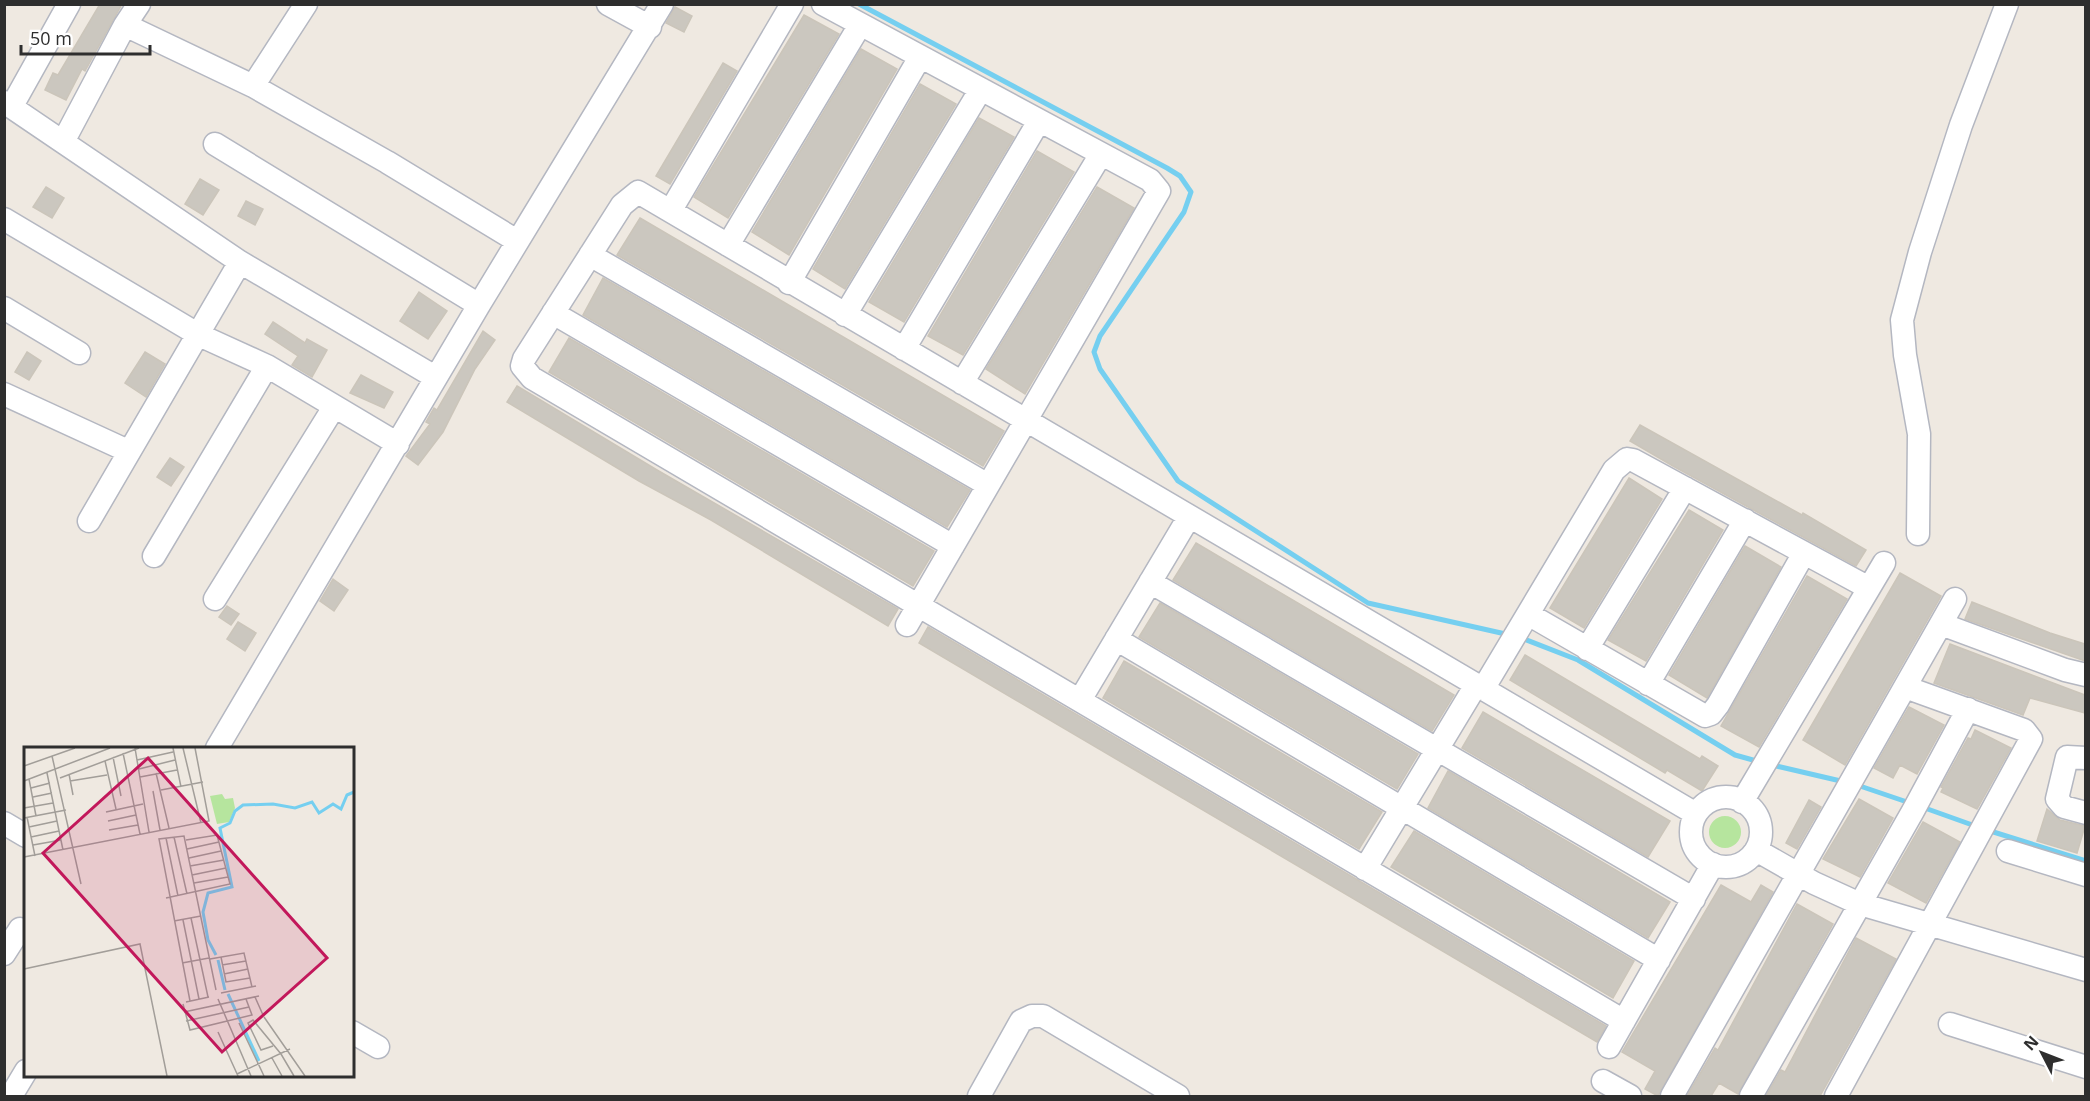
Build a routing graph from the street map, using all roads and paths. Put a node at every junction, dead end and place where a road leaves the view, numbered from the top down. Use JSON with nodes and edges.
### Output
{"nodes":[{"id":1,"x":69,"y":4,"type":"edge"},
{"id":2,"x":139,"y":4,"type":"edge"},
{"id":3,"x":306,"y":4,"type":"edge"},
{"id":4,"x":608,"y":4,"type":"edge"},
{"id":5,"x":662,"y":4,"type":"edge"},
{"id":6,"x":792,"y":4,"type":"edge"},
{"id":7,"x":823,"y":4,"type":"edge"},
{"id":8,"x":2007,"y":4,"type":"edge"},
{"id":9,"x":125,"y":25,"type":"junction"},
{"id":10,"x":860,"y":25,"type":"junction"},
{"id":11,"x":650,"y":27,"type":"junction"},
{"id":12,"x":920,"y":57,"type":"junction"},
{"id":13,"x":253,"y":86,"type":"junction"},
{"id":14,"x":981,"y":89,"type":"junction"},
{"id":15,"x":8,"y":104,"type":"edge"},
{"id":16,"x":1039,"y":121,"type":"junction"},
{"id":17,"x":63,"y":142,"type":"junction"},
{"id":18,"x":215,"y":144,"type":"dead end"},
{"id":19,"x":1101,"y":154,"type":"junction"},
{"id":20,"x":671,"y":210,"type":"junction"},
{"id":21,"x":4,"y":219,"type":"edge"},
{"id":22,"x":517,"y":241,"type":"junction"},
{"id":23,"x":728,"y":245,"type":"junction"},
{"id":24,"x":591,"y":255,"type":"junction"},
{"id":25,"x":240,"y":262,"type":"junction"},
{"id":26,"x":789,"y":283,"type":"junction"},
{"id":27,"x":479,"y":305,"type":"junction"},
{"id":28,"x":4,"y":308,"type":"edge"},
{"id":29,"x":553,"y":313,"type":"junction"},
{"id":30,"x":845,"y":315,"type":"junction"},
{"id":31,"x":199,"y":335,"type":"junction"},
{"id":32,"x":904,"y":349,"type":"junction"},
{"id":33,"x":79,"y":353,"type":"dead end"},
{"id":34,"x":267,"y":366,"type":"junction"},
{"id":35,"x":435,"y":377,"type":"junction"},
{"id":36,"x":962,"y":383,"type":"junction"},
{"id":37,"x":7,"y":399,"type":"edge"},
{"id":38,"x":334,"y":407,"type":"junction"},
{"id":39,"x":1026,"y":420,"type":"junction"},
{"id":40,"x":398,"y":444,"type":"junction"},
{"id":41,"x":128,"y":451,"type":"junction"},
{"id":42,"x":988,"y":485,"type":"junction"},
{"id":43,"x":1684,"y":488,"type":"junction"},
{"id":44,"x":1189,"y":517,"type":"junction"},
{"id":45,"x":1745,"y":520,"type":"junction"},
{"id":46,"x":89,"y":521,"type":"dead end"},
{"id":47,"x":1918,"y":534,"type":"dead end"},
{"id":48,"x":953,"y":546,"type":"junction"},
{"id":49,"x":1804,"y":553,"type":"junction"},
{"id":50,"x":154,"y":556,"type":"dead end"},
{"id":51,"x":1884,"y":563,"type":"dead end"},
{"id":52,"x":1150,"y":582,"type":"junction"},
{"id":53,"x":1869,"y":588,"type":"junction"},
{"id":54,"x":1955,"y":599,"type":"dead end"},
{"id":55,"x":215,"y":600,"type":"dead end"},
{"id":56,"x":918,"y":605,"type":"junction"},
{"id":57,"x":1941,"y":624,"type":"junction"},
{"id":58,"x":907,"y":625,"type":"dead end"},
{"id":59,"x":1519,"y":629,"type":"junction"},
{"id":60,"x":1116,"y":639,"type":"junction"},
{"id":61,"x":1587,"y":649,"type":"junction"},
{"id":62,"x":2085,"y":675,"type":"edge"},
{"id":63,"x":1648,"y":684,"type":"junction"},
{"id":64,"x":1480,"y":687,"type":"junction"},
{"id":65,"x":1905,"y":687,"type":"junction"},
{"id":66,"x":1080,"y":700,"type":"junction"},
{"id":67,"x":1968,"y":710,"type":"junction"},
{"id":68,"x":218,"y":747,"type":"edge"},
{"id":69,"x":1437,"y":750,"type":"junction"},
{"id":70,"x":2085,"y":758,"type":"edge"},
{"id":71,"x":1742,"y":802,"type":"junction"},
{"id":72,"x":1401,"y":809,"type":"junction"},
{"id":73,"x":2085,"y":813,"type":"edge"},
{"id":74,"x":1696,"y":814,"type":"junction"},
{"id":75,"x":4,"y":823,"type":"edge"},
{"id":76,"x":24,"y":835,"type":"edge"},
{"id":77,"x":1756,"y":850,"type":"junction"},
{"id":78,"x":2008,"y":851,"type":"dead end"},
{"id":79,"x":1713,"y":864,"type":"junction"},
{"id":80,"x":1365,"y":869,"type":"junction"},
{"id":81,"x":2085,"y":874,"type":"edge"},
{"id":82,"x":1798,"y":875,"type":"junction"},
{"id":83,"x":1694,"y":899,"type":"junction"},
{"id":84,"x":1860,"y":904,"type":"junction"},
{"id":85,"x":1928,"y":924,"type":"junction"},
{"id":86,"x":17,"y":927,"type":"edge"},
{"id":87,"x":4,"y":954,"type":"edge"},
{"id":88,"x":1659,"y":960,"type":"junction"},
{"id":89,"x":2085,"y":970,"type":"edge"},
{"id":90,"x":1624,"y":1022,"type":"junction"},
{"id":91,"x":1950,"y":1024,"type":"dead end"},
{"id":92,"x":354,"y":1033,"type":"edge"},
{"id":93,"x":378,"y":1047,"type":"dead end"},
{"id":94,"x":1610,"y":1047,"type":"dead end"},
{"id":95,"x":2085,"y":1067,"type":"edge"},
{"id":96,"x":24,"y":1074,"type":"edge"},
{"id":97,"x":1603,"y":1081,"type":"dead end"},
{"id":98,"x":11,"y":1096,"type":"edge"},
{"id":99,"x":979,"y":1096,"type":"edge"},
{"id":100,"x":1178,"y":1096,"type":"edge"},
{"id":101,"x":1630,"y":1096,"type":"edge"},
{"id":102,"x":1672,"y":1096,"type":"edge"},
{"id":103,"x":1751,"y":1096,"type":"edge"},
{"id":104,"x":1836,"y":1096,"type":"edge"}],
"edges":[{"from":1,"to":15,"type":"street"},
{"from":2,"to":9,"type":"street"},
{"from":3,"to":13,"type":"street"},
{"from":4,"to":11,"type":"street"},
{"from":5,"to":11,"type":"street"},
{"from":6,"to":20,"type":"street"},
{"from":7,"to":10,"type":"street"},
{"from":8,"to":47,"type":"street"},
{"from":9,"to":13,"type":"street"},
{"from":9,"to":17,"type":"street"},
{"from":10,"to":12,"type":"street"},
{"from":10,"to":23,"type":"street"},
{"from":11,"to":22,"type":"street"},
{"from":12,"to":14,"type":"street"},
{"from":12,"to":26,"type":"street"},
{"from":13,"to":22,"type":"street"},
{"from":14,"to":16,"type":"street"},
{"from":14,"to":30,"type":"street"},
{"from":15,"to":17,"type":"street"},
{"from":16,"to":19,"type":"street"},
{"from":16,"to":32,"type":"street"},
{"from":17,"to":25,"type":"street"},
{"from":18,"to":27,"type":"street"},
{"from":19,"to":36,"type":"street"},
{"from":19,"to":39,"type":"street"},
{"from":20,"to":23,"type":"street"},
{"from":20,"to":24,"type":"street"},
{"from":21,"to":31,"type":"street"},
{"from":22,"to":27,"type":"street"},
{"from":23,"to":26,"type":"street"},
{"from":24,"to":29,"type":"street"},
{"from":24,"to":42,"type":"street"},
{"from":25,"to":31,"type":"street"},
{"from":25,"to":35,"type":"street"},
{"from":26,"to":30,"type":"street"},
{"from":27,"to":35,"type":"street"},
{"from":28,"to":33,"type":"street"},
{"from":29,"to":48,"type":"street"},
{"from":29,"to":56,"type":"street"},
{"from":30,"to":32,"type":"street"},
{"from":31,"to":34,"type":"street"},
{"from":31,"to":41,"type":"street"},
{"from":32,"to":36,"type":"street"},
{"from":34,"to":38,"type":"street"},
{"from":34,"to":50,"type":"street"},
{"from":35,"to":40,"type":"street"},
{"from":36,"to":39,"type":"street"},
{"from":37,"to":41,"type":"street"},
{"from":38,"to":40,"type":"street"},
{"from":38,"to":55,"type":"street"},
{"from":39,"to":42,"type":"street"},
{"from":39,"to":44,"type":"street"},
{"from":40,"to":68,"type":"street"},
{"from":41,"to":46,"type":"street"},
{"from":42,"to":48,"type":"street"},
{"from":43,"to":45,"type":"street"},
{"from":43,"to":59,"type":"street"},
{"from":43,"to":61,"type":"street"},
{"from":44,"to":52,"type":"street"},
{"from":44,"to":64,"type":"street"},
{"from":45,"to":49,"type":"street"},
{"from":45,"to":63,"type":"street"},
{"from":48,"to":56,"type":"street"},
{"from":49,"to":53,"type":"street"},
{"from":49,"to":63,"type":"street"},
{"from":51,"to":53,"type":"street"},
{"from":52,"to":60,"type":"street"},
{"from":52,"to":69,"type":"street"},
{"from":53,"to":71,"type":"street"},
{"from":54,"to":57,"type":"street"},
{"from":56,"to":58,"type":"street"},
{"from":56,"to":66,"type":"street"},
{"from":57,"to":62,"type":"street"},
{"from":57,"to":65,"type":"street"},
{"from":59,"to":61,"type":"street"},
{"from":59,"to":64,"type":"street"},
{"from":60,"to":66,"type":"street"},
{"from":60,"to":72,"type":"street"},
{"from":61,"to":63,"type":"street"},
{"from":64,"to":69,"type":"street"},
{"from":64,"to":74,"type":"street"},
{"from":65,"to":67,"type":"street"},
{"from":65,"to":82,"type":"street"},
{"from":66,"to":80,"type":"street"},
{"from":67,"to":84,"type":"street"},
{"from":67,"to":85,"type":"street"},
{"from":69,"to":72,"type":"street"},
{"from":69,"to":83,"type":"street"},
{"from":70,"to":73,"type":"street"},
{"from":71,"to":74,"type":"street"},
{"from":71,"to":77,"type":"street"},
{"from":72,"to":80,"type":"street"},
{"from":72,"to":88,"type":"street"},
{"from":74,"to":79,"type":"street"},
{"from":75,"to":76,"type":"street"},
{"from":77,"to":79,"type":"street"},
{"from":77,"to":82,"type":"street"},
{"from":78,"to":81,"type":"street"},
{"from":79,"to":83,"type":"street"},
{"from":80,"to":90,"type":"street"},
{"from":82,"to":84,"type":"street"},
{"from":82,"to":102,"type":"street"},
{"from":83,"to":88,"type":"street"},
{"from":84,"to":85,"type":"street"},
{"from":84,"to":103,"type":"street"},
{"from":85,"to":89,"type":"street"},
{"from":85,"to":104,"type":"street"},
{"from":86,"to":87,"type":"street"},
{"from":88,"to":90,"type":"street"},
{"from":90,"to":94,"type":"street"},
{"from":91,"to":95,"type":"street"},
{"from":92,"to":93,"type":"street"},
{"from":96,"to":98,"type":"street"},
{"from":97,"to":101,"type":"street"},
{"from":99,"to":100,"type":"street"}]}
